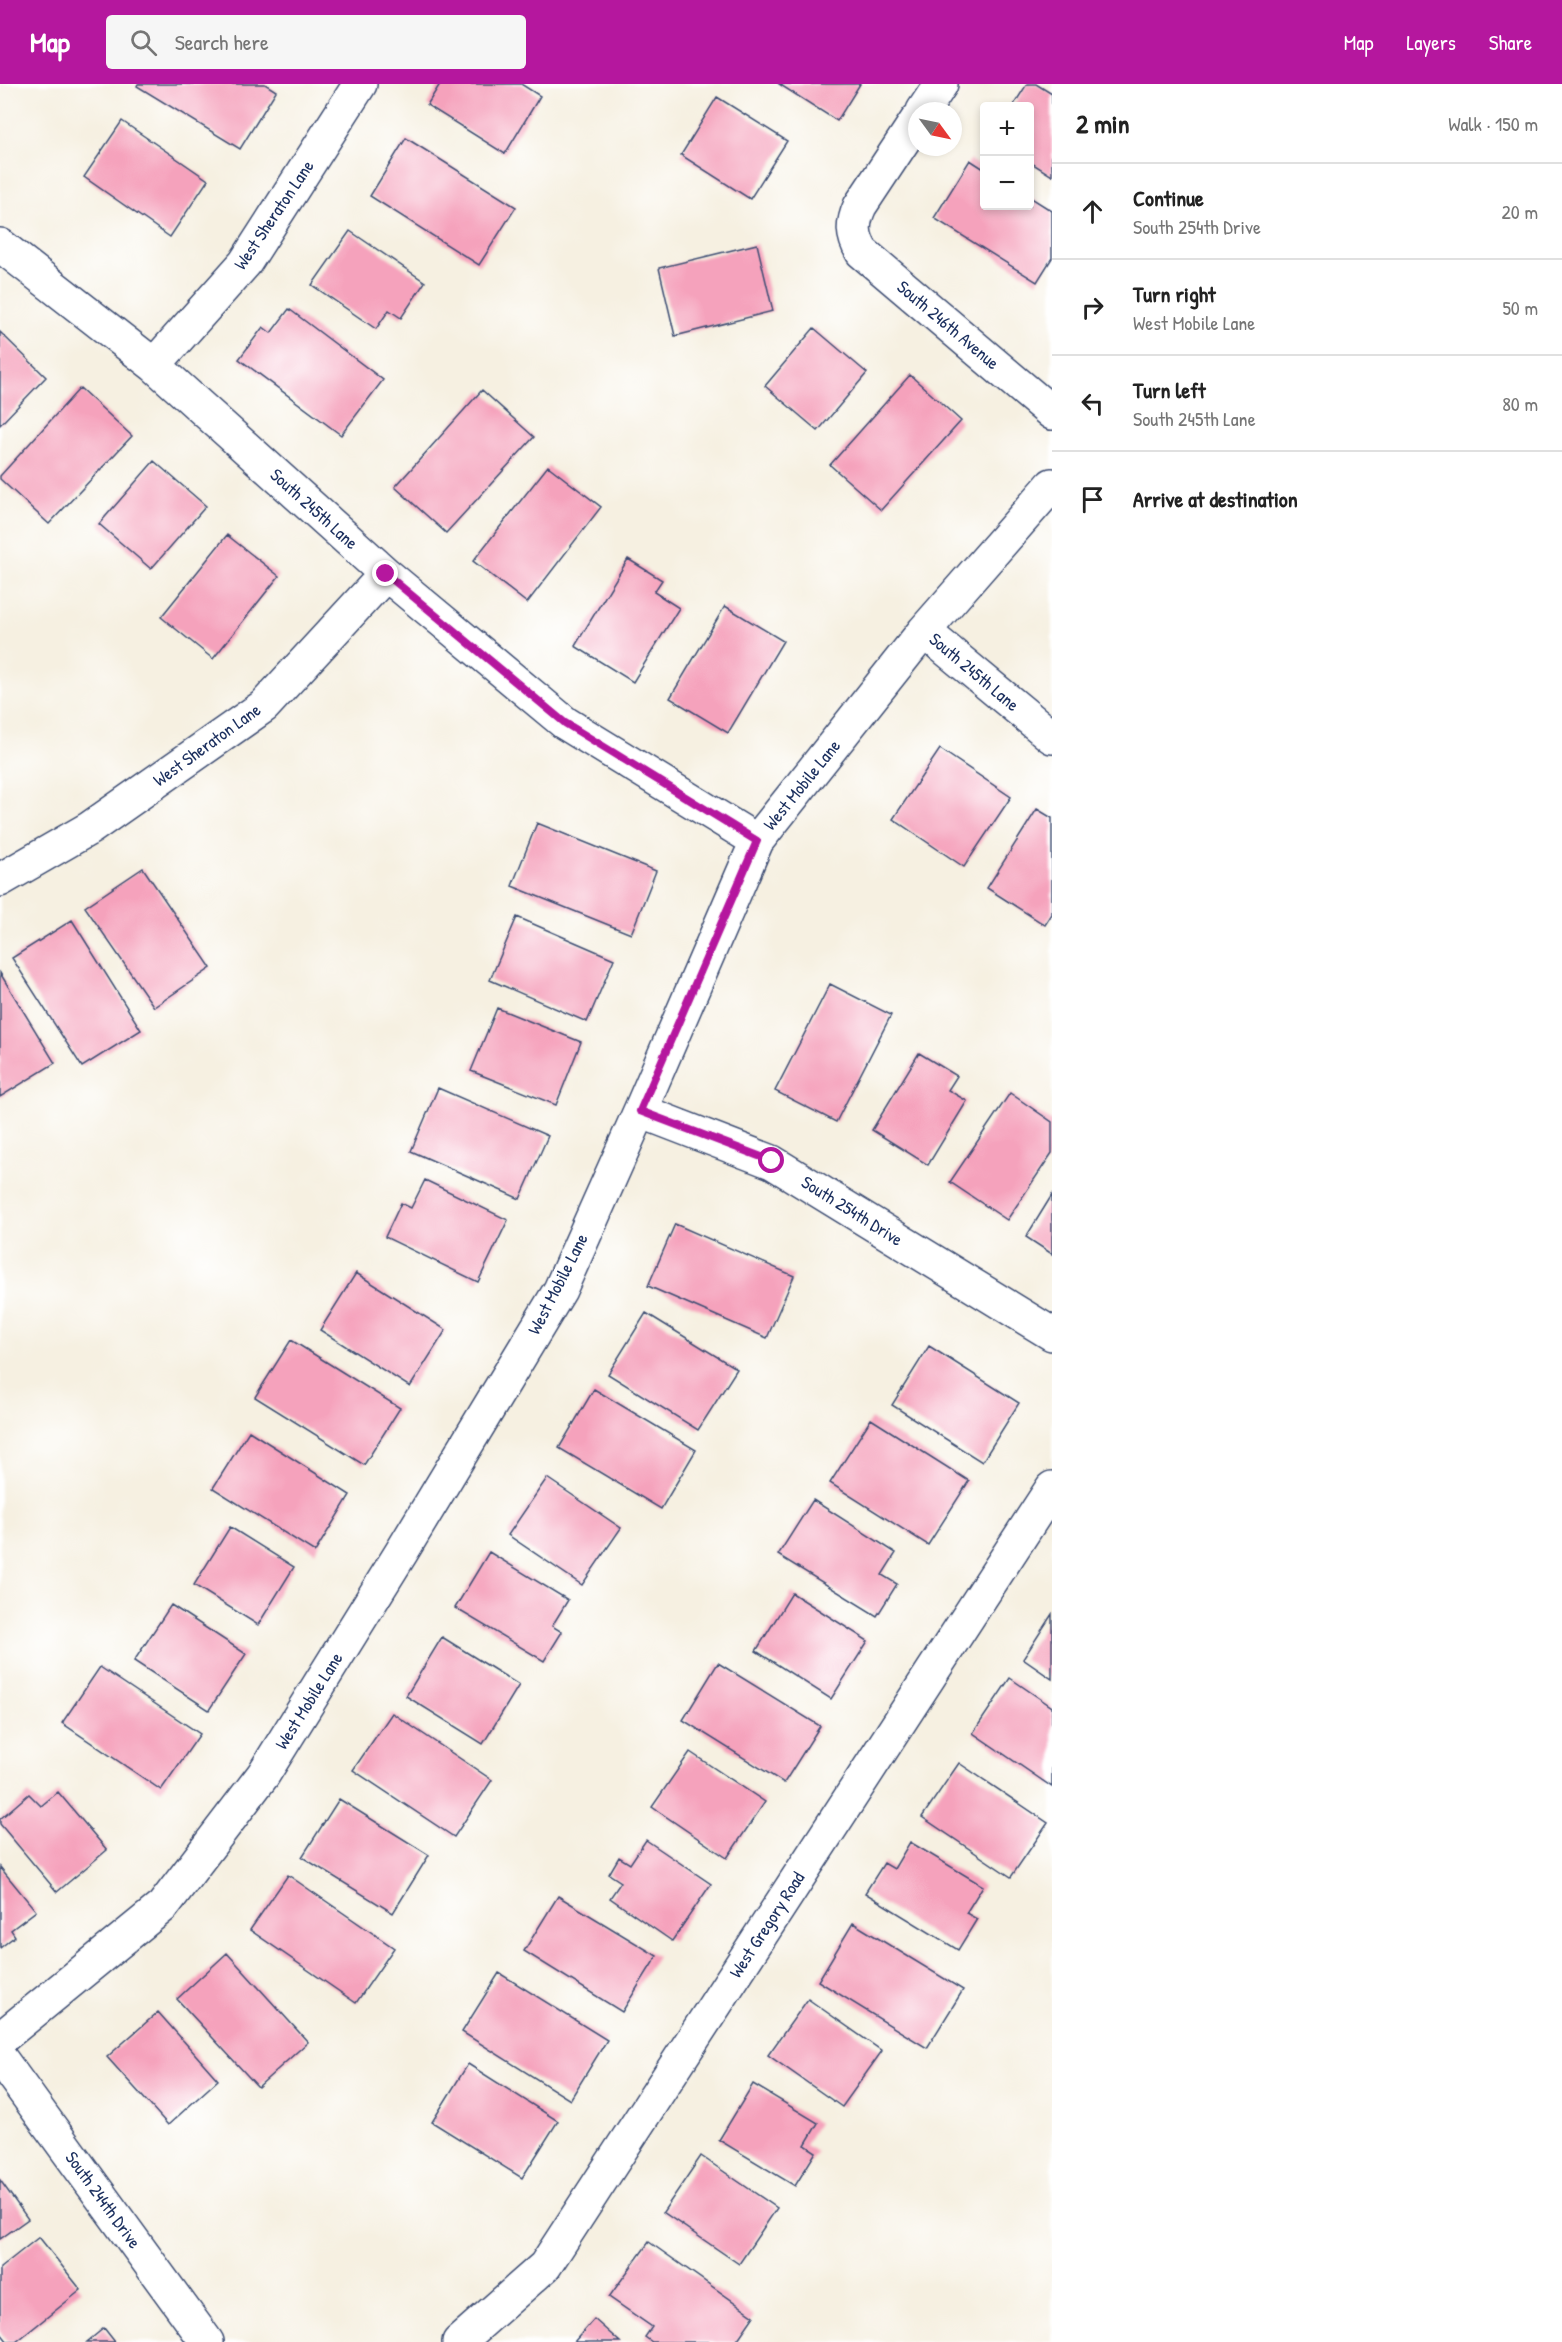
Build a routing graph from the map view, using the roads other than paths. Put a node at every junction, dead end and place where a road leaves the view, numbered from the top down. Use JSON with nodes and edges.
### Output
{"nodes":[{"id":1,"x":360,"y":84,"type":"edge"},
{"id":2,"x":940,"y":84,"type":"edge"},
{"id":3,"x":929,"y":102,"type":"edge"},
{"id":4,"x":908,"y":134,"type":"edge"},
{"id":5,"x":0,"y":245,"type":"edge"},
{"id":6,"x":154,"y":365,"type":"junction"},
{"id":7,"x":1052,"y":413,"type":"edge"},
{"id":8,"x":1052,"y":485,"type":"edge"},
{"id":9,"x":386,"y":574,"type":"junction"},
{"id":10,"x":924,"y":631,"type":"junction"},
{"id":11,"x":1052,"y":737,"type":"edge"},
{"id":12,"x":757,"y":841,"type":"junction"},
{"id":13,"x":0,"y":880,"type":"edge"},
{"id":14,"x":640,"y":1111,"type":"junction"},
{"id":15,"x":1052,"y":1334,"type":"edge"},
{"id":16,"x":1052,"y":1488,"type":"edge"},
{"id":17,"x":0,"y":2039,"type":"edge"},
{"id":18,"x":0,"y":2058,"type":"edge"},
{"id":19,"x":207,"y":2342,"type":"edge"},
{"id":20,"x":459,"y":2342,"type":"edge"}],
"edges":[{"from":1,"to":6,"type":"street","name":"West Sheraton Lane"},
{"from":2,"to":3,"type":"street"},
{"from":4,"to":7,"type":"street","name":"South 246th Avenue"},
{"from":5,"to":6,"type":"street","name":"South 245th Lane"},
{"from":6,"to":9,"type":"street","name":"South 245th Lane"},
{"from":8,"to":10,"type":"street","name":"West Mobile Lane"},
{"from":9,"to":12,"type":"street","name":"South 245th Lane"},
{"from":9,"to":13,"type":"street","name":"West Sheraton Lane"},
{"from":10,"to":11,"type":"street","name":"South 245th Lane"},
{"from":10,"to":12,"type":"street","name":"West Mobile Lane"},
{"from":12,"to":14,"type":"street","name":"West Mobile Lane"},
{"from":14,"to":15,"type":"street","name":"South 254th Drive"},
{"from":14,"to":17,"type":"street","name":"West Mobile Lane"},
{"from":16,"to":20,"type":"street","name":"West Gregory Road"},
{"from":18,"to":19,"type":"street","name":"South 244th Drive"}]}
